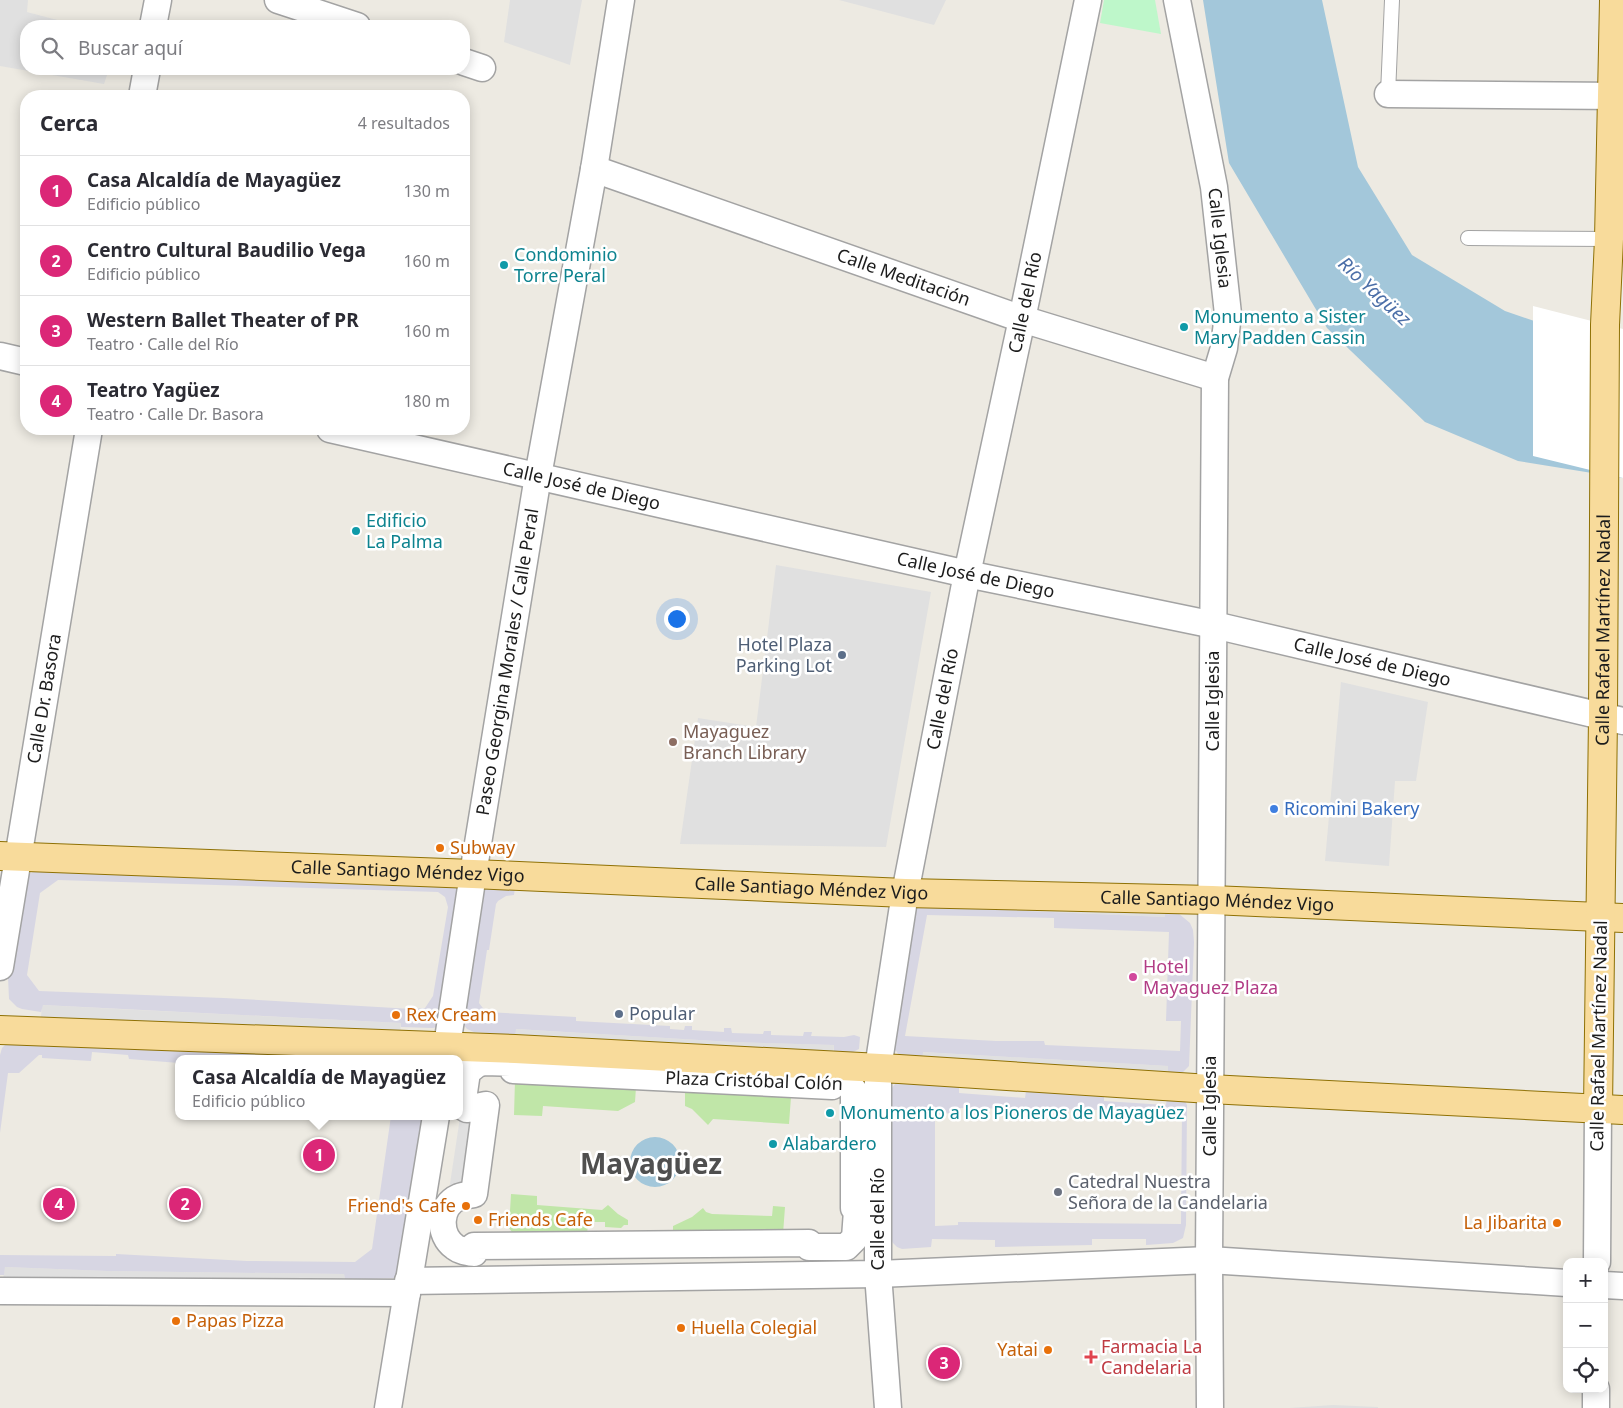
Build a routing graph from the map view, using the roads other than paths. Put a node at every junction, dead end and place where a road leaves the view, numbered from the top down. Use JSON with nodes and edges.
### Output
{"nodes":[{"id":1,"x":158,"y":0,"type":"edge"},
{"id":2,"x":278,"y":0,"type":"edge"},
{"id":3,"x":621,"y":0,"type":"edge"},
{"id":4,"x":1088,"y":0,"type":"edge"},
{"id":5,"x":1177,"y":0,"type":"edge"},
{"id":6,"x":1392,"y":0,"type":"edge"},
{"id":7,"x":1614,"y":0,"type":"edge"},
{"id":8,"x":154,"y":20,"type":"edge"},
{"id":9,"x":339,"y":20,"type":"edge"},
{"id":10,"x":145,"y":75,"type":"edge"},
{"id":11,"x":143,"y":90,"type":"edge"},
{"id":12,"x":1388,"y":94,"type":"joint"},
{"id":13,"x":1618,"y":96,"type":"edge"},
{"id":14,"x":594,"y":169,"type":"junction"},
{"id":15,"x":1468,"y":238,"type":"dead end"},
{"id":16,"x":1616,"y":240,"type":"edge"},
{"id":17,"x":1022,"y":319,"type":"junction"},
{"id":18,"x":0,"y":356,"type":"edge"},
{"id":19,"x":20,"y":361,"type":"edge"},
{"id":20,"x":1215,"y":378,"type":"junction"},
{"id":21,"x":88,"y":435,"type":"edge"},
{"id":22,"x":357,"y":435,"type":"edge"},
{"id":23,"x":538,"y":476,"type":"junction"},
{"id":24,"x":967,"y":574,"type":"junction"},
{"id":25,"x":1214,"y":625,"type":"junction"},
{"id":26,"x":1613,"y":719,"type":"edge"},
{"id":27,"x":9,"y":856,"type":"edge"},
{"id":28,"x":473,"y":874,"type":"junction"},
{"id":29,"x":905,"y":893,"type":"junction"},
{"id":30,"x":1212,"y":900,"type":"junction"},
{"id":31,"x":1612,"y":918,"type":"edge"},
{"id":32,"x":0,"y":967,"type":"edge"},
{"id":33,"x":0,"y":1030,"type":"edge"},
{"id":34,"x":446,"y":1052,"type":"edge"},
{"id":35,"x":878,"y":1068,"type":"junction"},
{"id":36,"x":1210,"y":1089,"type":"junction"},
{"id":37,"x":463,"y":1099,"type":"edge"},
{"id":38,"x":463,"y":1107,"type":"edge"},
{"id":39,"x":1611,"y":1109,"type":"edge"},
{"id":40,"x":435,"y":1120,"type":"edge"},
{"id":41,"x":474,"y":1246,"type":"joint"},
{"id":42,"x":1597,"y":1258,"type":"edge"},
{"id":43,"x":1209,"y":1260,"type":"junction"},
{"id":44,"x":878,"y":1274,"type":"junction"},
{"id":45,"x":1563,"y":1283,"type":"edge"},
{"id":46,"x":1608,"y":1285,"type":"edge"},
{"id":47,"x":1623,"y":1286,"type":"edge"},
{"id":48,"x":408,"y":1287,"type":"junction"},
{"id":49,"x":0,"y":1291,"type":"edge"},
{"id":50,"x":1596,"y":1393,"type":"edge"},
{"id":51,"x":388,"y":1408,"type":"edge"},
{"id":52,"x":888,"y":1408,"type":"edge"},
{"id":53,"x":1210,"y":1408,"type":"edge"},
{"id":54,"x":1596,"y":1408,"type":"edge"}],
"edges":[{"from":1,"to":8,"type":"street"},
{"from":2,"to":9,"type":"street"},
{"from":3,"to":14,"type":"street","name":"Paseo Georgina Morales / Calle Peral"},
{"from":4,"to":17,"type":"street","name":"Calle del Río"},
{"from":5,"to":20,"type":"street","name":"Calle Iglesia"},
{"from":6,"to":12,"type":"lane"},
{"from":7,"to":13,"type":"main road","name":"Calle Rafael Martínez Nadal"},
{"from":10,"to":11,"type":"street"},
{"from":12,"to":13,"type":"street"},
{"from":13,"to":16,"type":"main road","name":"Calle Rafael Martínez Nadal"},
{"from":14,"to":17,"type":"street","name":"Calle Meditación"},
{"from":14,"to":23,"type":"street","name":"Paseo Georgina Morales / Calle Peral"},
{"from":15,"to":16,"type":"lane"},
{"from":16,"to":26,"type":"main road","name":"Calle Rafael Martínez Nadal"},
{"from":17,"to":20,"type":"street","name":"Calle Meditación"},
{"from":17,"to":24,"type":"street","name":"Calle del Río"},
{"from":18,"to":19,"type":"street"},
{"from":20,"to":25,"type":"street","name":"Calle Iglesia"},
{"from":21,"to":27,"type":"street","name":"Calle Dr. Basora"},
{"from":22,"to":23,"type":"street","name":"Calle José de Diego"},
{"from":23,"to":24,"type":"street","name":"Calle José de Diego"},
{"from":23,"to":28,"type":"street","name":"Paseo Georgina Morales / Calle Peral"},
{"from":24,"to":25,"type":"street","name":"Calle José de Diego"},
{"from":24,"to":29,"type":"street","name":"Calle del Río"},
{"from":25,"to":26,"type":"street","name":"Calle José de Diego"},
{"from":25,"to":30,"type":"street","name":"Calle Iglesia"},
{"from":26,"to":31,"type":"main road","name":"Calle Rafael Martínez Nadal"},
{"from":27,"to":28,"type":"main road","name":"Calle Santiago Méndez Vigo"},
{"from":27,"to":32,"type":"street","name":"Calle Dr. Basora"},
{"from":28,"to":29,"type":"main road","name":"Calle Santiago Méndez Vigo"},
{"from":28,"to":34,"type":"street","name":"Paseo Georgina Morales / Calle Peral"},
{"from":29,"to":30,"type":"main road","name":"Calle Santiago Méndez Vigo"},
{"from":29,"to":35,"type":"street","name":"Calle del Río"},
{"from":30,"to":31,"type":"main road","name":"Calle Santiago Méndez Vigo"},
{"from":30,"to":36,"type":"street","name":"Calle Iglesia"},
{"from":31,"to":39,"type":"main road","name":"Calle Rafael Martínez Nadal"},
{"from":33,"to":34,"type":"main road"},
{"from":34,"to":35,"type":"main road"},
{"from":35,"to":36,"type":"main road"},
{"from":35,"to":44,"type":"street","name":"Calle del Río"},
{"from":36,"to":39,"type":"main road"},
{"from":36,"to":43,"type":"street","name":"Calle Iglesia"},
{"from":37,"to":41,"type":"street","name":"Plaza Cristóbal Colón"},
{"from":38,"to":41,"type":"street","name":"Plaza Cristóbal Colón"},
{"from":39,"to":42,"type":"street","name":"Calle Rafael Martínez Nadal"},
{"from":40,"to":48,"type":"street"},
{"from":43,"to":44,"type":"street"},
{"from":43,"to":45,"type":"street"},
{"from":43,"to":53,"type":"street","name":"Calle Iglesia"},
{"from":44,"to":48,"type":"street"},
{"from":44,"to":52,"type":"street","name":"Calle del Río"},
{"from":46,"to":47,"type":"street"},
{"from":48,"to":49,"type":"street"},
{"from":48,"to":51,"type":"street"},
{"from":50,"to":54,"type":"street"}]}
